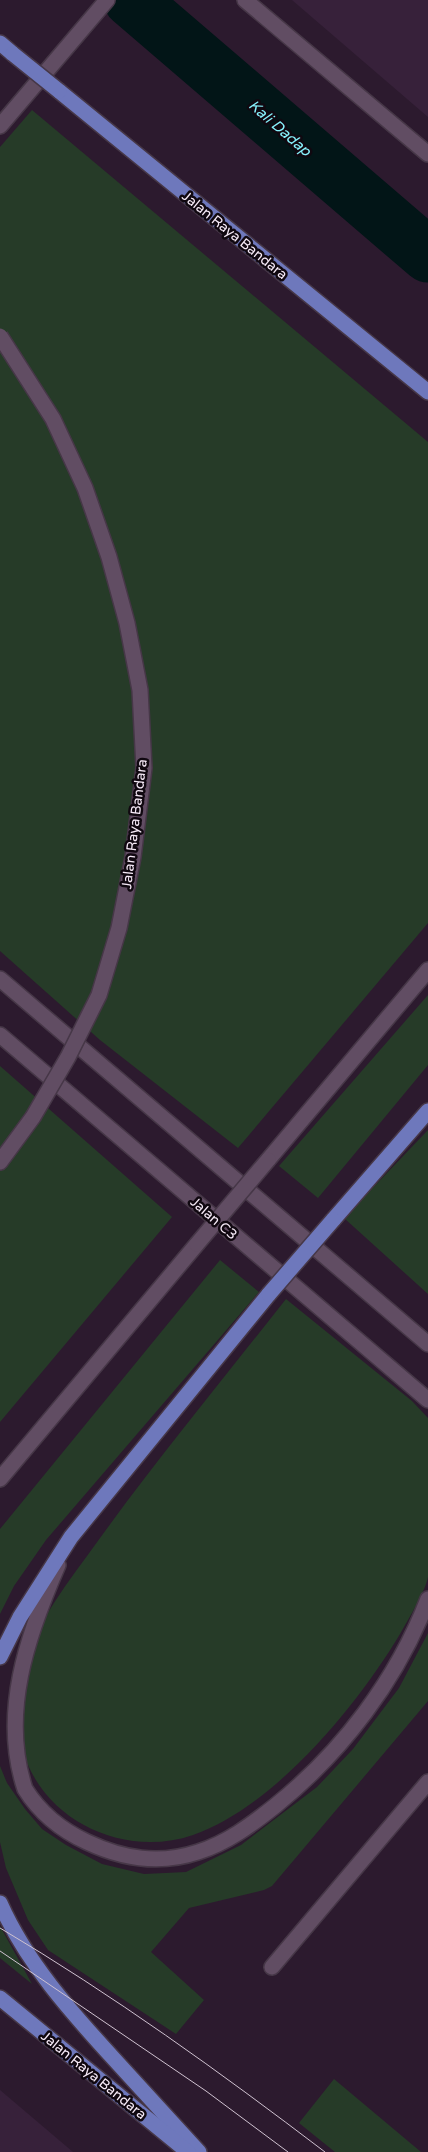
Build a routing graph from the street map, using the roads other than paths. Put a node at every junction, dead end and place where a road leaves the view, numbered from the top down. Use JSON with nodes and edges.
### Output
{"nodes":[{"id":1,"x":107,"y":0,"type":"edge"},
{"id":2,"x":244,"y":0,"type":"edge"},
{"id":3,"x":0,"y":42,"type":"edge"},
{"id":4,"x":0,"y":126,"type":"edge"},
{"id":5,"x":428,"y":154,"type":"edge"},
{"id":6,"x":0,"y":336,"type":"edge"},
{"id":7,"x":428,"y":392,"type":"edge"},
{"id":8,"x":428,"y":970,"type":"edge"},
{"id":9,"x":0,"y":979,"type":"edge"},
{"id":10,"x":0,"y":1035,"type":"edge"},
{"id":11,"x":428,"y":1111,"type":"edge"},
{"id":12,"x":0,"y":1162,"type":"edge"},
{"id":13,"x":428,"y":1344,"type":"edge"},
{"id":14,"x":428,"y":1400,"type":"edge"},
{"id":15,"x":0,"y":1479,"type":"edge"},
{"id":16,"x":71,"y":1537,"type":"junction"},
{"id":17,"x":428,"y":1599,"type":"edge"},
{"id":18,"x":0,"y":1657,"type":"edge"},
{"id":19,"x":428,"y":1782,"type":"edge"},
{"id":20,"x":0,"y":1903,"type":"edge"},
{"id":21,"x":272,"y":1967,"type":"dead end"},
{"id":22,"x":0,"y":1998,"type":"edge"},
{"id":23,"x":188,"y":2152,"type":"edge"},
{"id":24,"x":199,"y":2152,"type":"edge"}],
"edges":[{"from":1,"to":4,"type":"street"},
{"from":2,"to":5,"type":"street"},
{"from":3,"to":7,"type":"main road","name":"Jalan Raya Bandara","bridge":true},
{"from":6,"to":12,"type":"street","name":"Jalan Raya Bandara","bridge":true},
{"from":8,"to":15,"type":"street","bridge":true},
{"from":9,"to":13,"type":"street"},
{"from":10,"to":14,"type":"street","name":"Jalan C3"},
{"from":11,"to":16,"type":"main road","bridge":true},
{"from":16,"to":17,"type":"street"},
{"from":16,"to":18,"type":"main road"},
{"from":19,"to":21,"type":"street"},
{"from":20,"to":24,"type":"main road"},
{"from":22,"to":23,"type":"main road","name":"Jalan Raya Bandara"}]}
